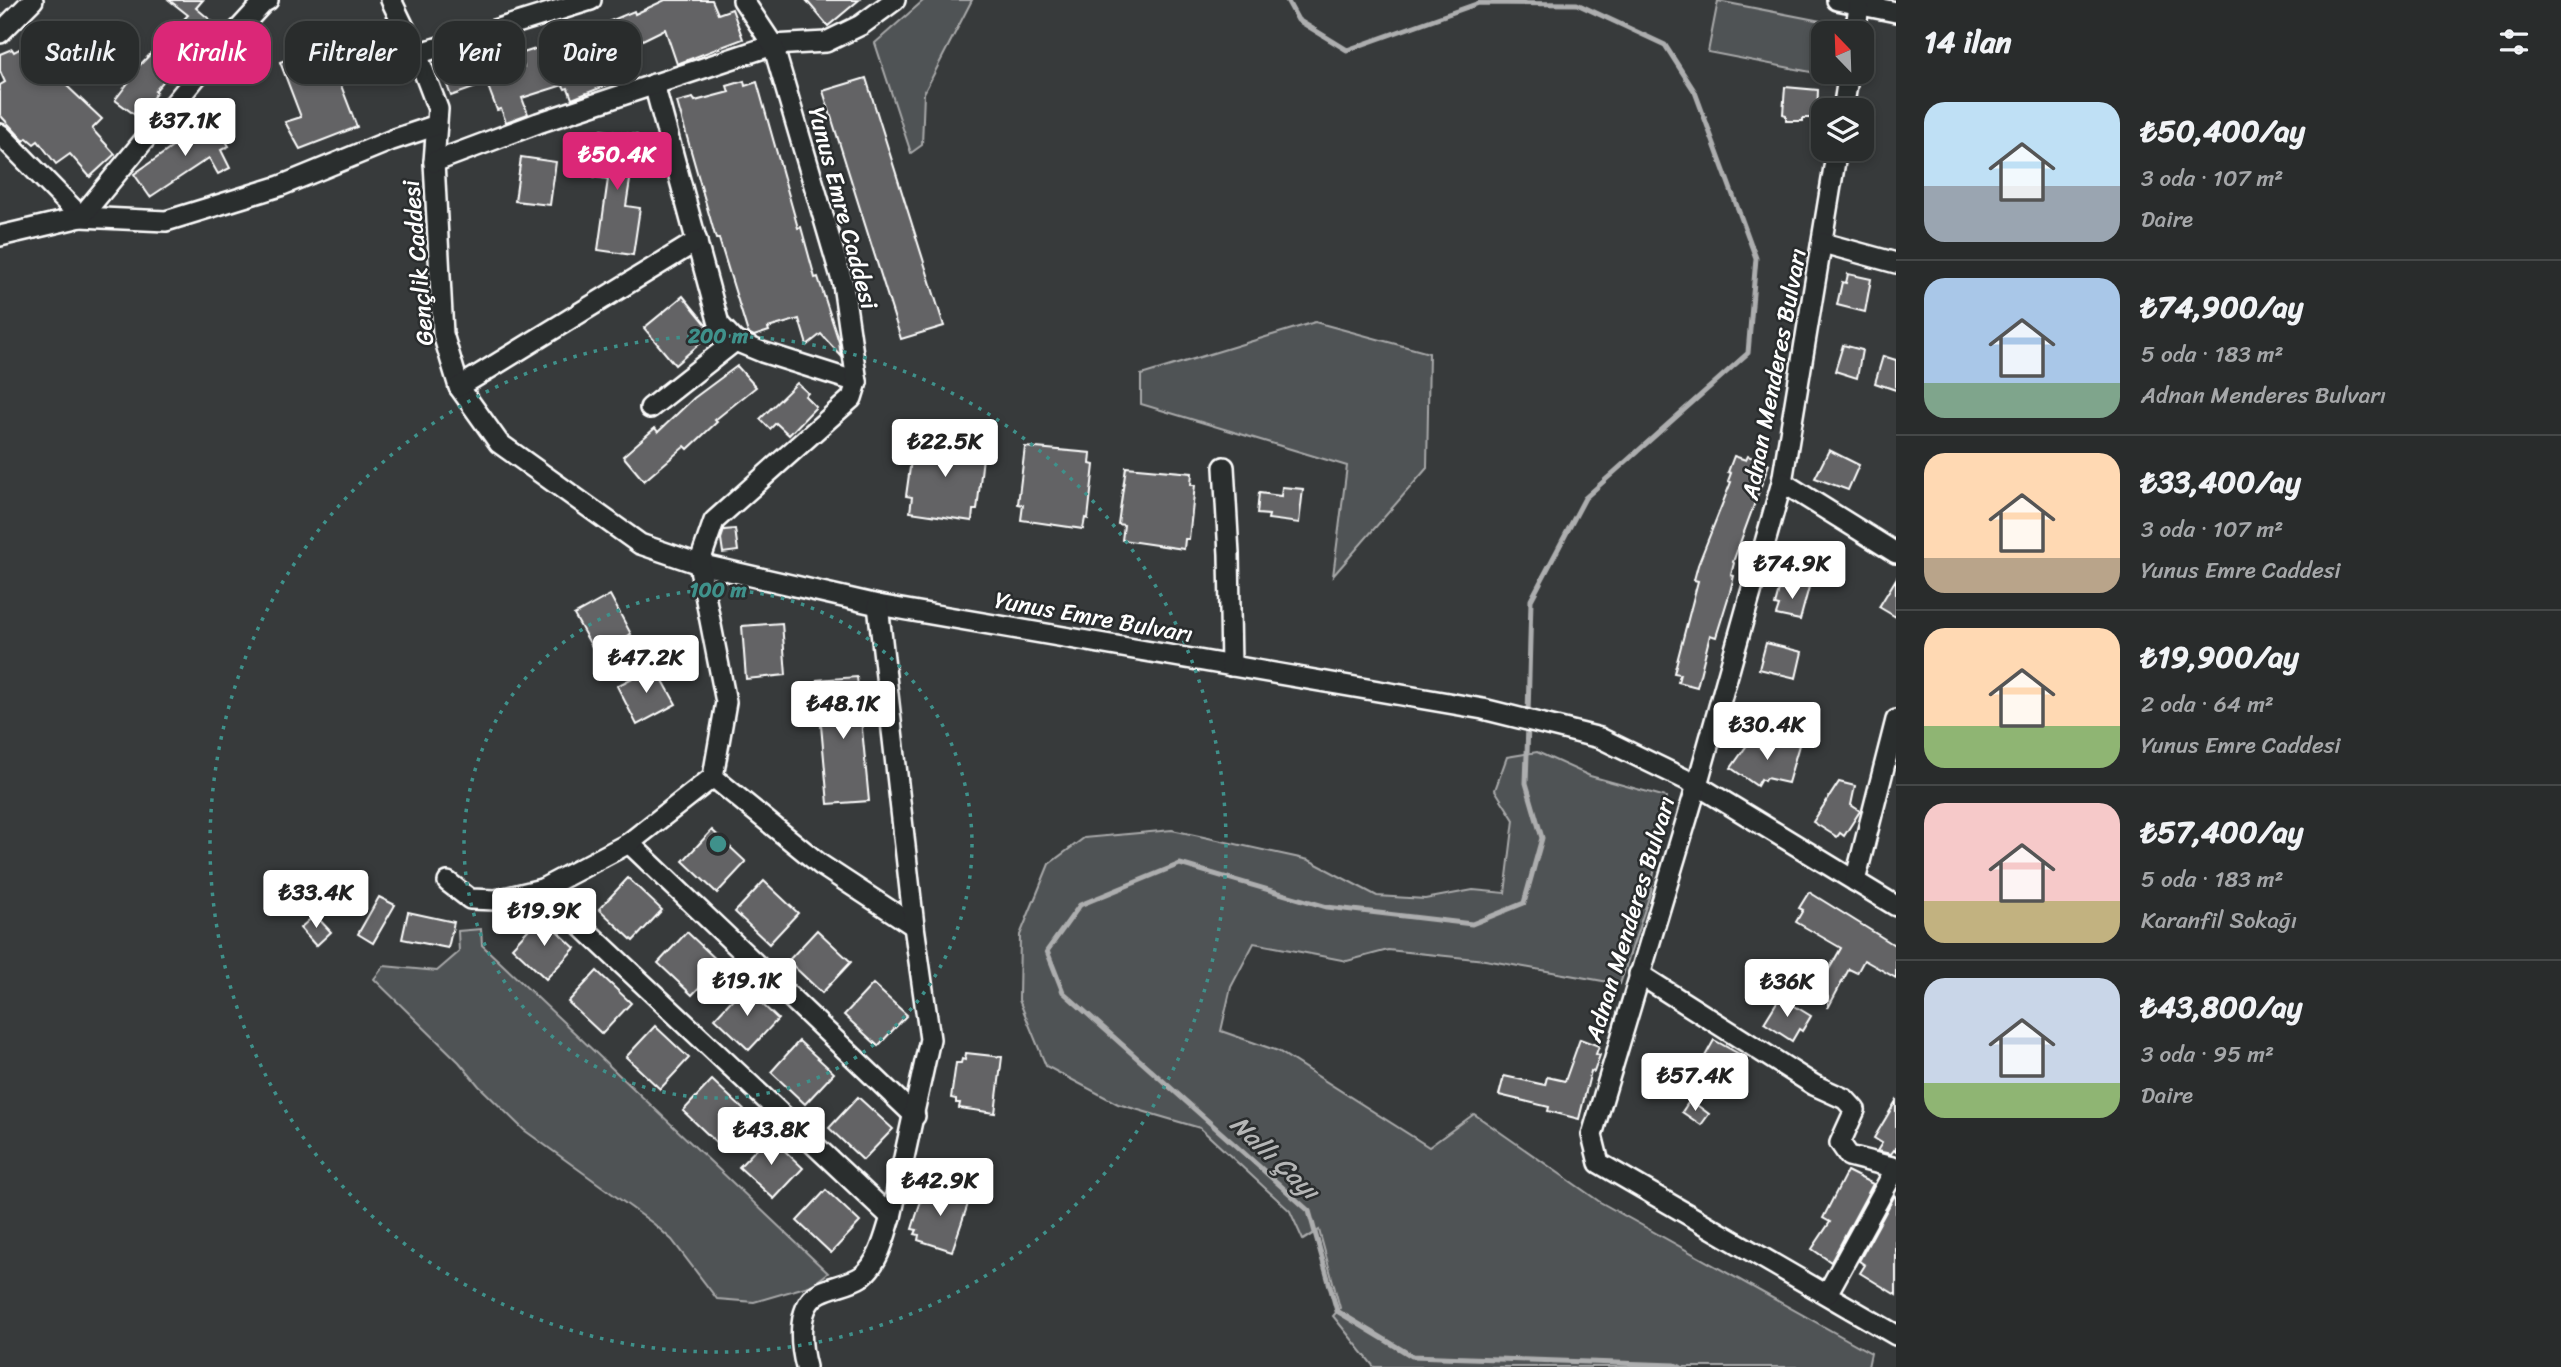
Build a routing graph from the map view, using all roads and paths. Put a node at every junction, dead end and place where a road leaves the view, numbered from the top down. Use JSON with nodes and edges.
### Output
{"nodes":[{"id":1,"x":33,"y":0,"type":"edge"},
{"id":2,"x":391,"y":0,"type":"edge"},
{"id":3,"x":591,"y":0,"type":"edge"},
{"id":4,"x":743,"y":0,"type":"edge"},
{"id":5,"x":895,"y":0,"type":"edge"},
{"id":6,"x":1837,"y":0,"type":"edge"},
{"id":7,"x":264,"y":1,"type":"edge"},
{"id":8,"x":1859,"y":2,"type":"edge"},
{"id":9,"x":1896,"y":12,"type":"edge"},
{"id":10,"x":401,"y":21,"type":"edge"},
{"id":11,"x":1857,"y":21,"type":"edge"},
{"id":12,"x":0,"y":33,"type":"edge"},
{"id":13,"x":772,"y":45,"type":"junction"},
{"id":14,"x":420,"y":53,"type":"edge"},
{"id":15,"x":420,"y":62,"type":"edge"},
{"id":16,"x":654,"y":85,"type":"junction"},
{"id":17,"x":437,"y":125,"type":"junction"},
{"id":18,"x":0,"y":134,"type":"edge"},
{"id":19,"x":1835,"y":161,"type":"edge"},
{"id":20,"x":434,"y":162,"type":"junction"},
{"id":21,"x":81,"y":216,"type":"junction"},
{"id":22,"x":0,"y":236,"type":"edge"},
{"id":23,"x":697,"y":241,"type":"junction"},
{"id":24,"x":1823,"y":243,"type":"junction"},
{"id":25,"x":1896,"y":263,"type":"edge"},
{"id":26,"x":735,"y":341,"type":"junction"},
{"id":27,"x":857,"y":382,"type":"junction"},
{"id":28,"x":459,"y":387,"type":"junction"},
{"id":29,"x":650,"y":408,"type":"dead end"},
{"id":30,"x":1224,"y":467,"type":"dead end"},
{"id":31,"x":1782,"y":482,"type":"junction"},
{"id":32,"x":1896,"y":553,"type":"edge"},
{"id":33,"x":699,"y":564,"type":"junction"},
{"id":34,"x":878,"y":605,"type":"junction"},
{"id":35,"x":1231,"y":666,"type":"junction"},
{"id":36,"x":1896,"y":720,"type":"edge"},
{"id":37,"x":713,"y":777,"type":"junction"},
{"id":38,"x":1697,"y":785,"type":"junction"},
{"id":39,"x":629,"y":843,"type":"junction"},
{"id":40,"x":1855,"y":881,"type":"junction"},
{"id":41,"x":448,"y":882,"type":"dead end"},
{"id":42,"x":542,"y":889,"type":"junction"},
{"id":43,"x":1896,"y":906,"type":"edge"},
{"id":44,"x":914,"y":926,"type":"junction"},
{"id":45,"x":1639,"y":974,"type":"junction"},
{"id":46,"x":915,"y":1116,"type":"junction"},
{"id":47,"x":1896,"y":1168,"type":"edge"},
{"id":48,"x":891,"y":1217,"type":"junction"},
{"id":49,"x":1826,"y":1294,"type":"junction"},
{"id":50,"x":1896,"y":1335,"type":"edge"},
{"id":51,"x":806,"y":1367,"type":"edge"}],
"edges":[{"from":1,"to":12,"type":"street"},
{"from":2,"to":10,"type":"street","name":"Gençlik Caddesi"},
{"from":3,"to":14,"type":"street"},
{"from":4,"to":13,"type":"street","name":"Yunus Emre Caddesi"},
{"from":5,"to":13,"type":"street"},
{"from":6,"to":8,"type":"street"},
{"from":7,"to":21,"type":"street"},
{"from":8,"to":9,"type":"street"},
{"from":8,"to":11,"type":"street"},
{"from":13,"to":16,"type":"street"},
{"from":13,"to":27,"type":"street","name":"Yunus Emre Caddesi"},
{"from":15,"to":17,"type":"street","name":"Gençlik Caddesi"},
{"from":16,"to":20,"type":"street"},
{"from":16,"to":23,"type":"street"},
{"from":17,"to":20,"type":"street","name":"Gençlik Caddesi"},
{"from":17,"to":21,"type":"street"},
{"from":18,"to":21,"type":"street"},
{"from":19,"to":24,"type":"street","name":"Adnan Menderes Bulvarı"},
{"from":20,"to":28,"type":"street","name":"Gençlik Caddesi"},
{"from":21,"to":22,"type":"street"},
{"from":23,"to":26,"type":"street"},
{"from":23,"to":28,"type":"street"},
{"from":24,"to":25,"type":"street"},
{"from":24,"to":31,"type":"street","name":"Adnan Menderes Bulvarı"},
{"from":26,"to":27,"type":"street"},
{"from":26,"to":29,"type":"street"},
{"from":27,"to":33,"type":"street"},
{"from":28,"to":33,"type":"street","name":"Gençlik Caddesi"},
{"from":30,"to":35,"type":"street"},
{"from":31,"to":32,"type":"street"},
{"from":31,"to":38,"type":"street","name":"Adnan Menderes Bulvarı"},
{"from":33,"to":34,"type":"street","name":"Yunus Emre Bulvarı"},
{"from":33,"to":37,"type":"street"},
{"from":34,"to":35,"type":"street","name":"Yunus Emre Bulvarı"},
{"from":34,"to":44,"type":"street"},
{"from":35,"to":38,"type":"street","name":"Yunus Emre Bulvarı"},
{"from":36,"to":40,"type":"street"},
{"from":37,"to":39,"type":"street"},
{"from":37,"to":44,"type":"street"},
{"from":38,"to":40,"type":"street"},
{"from":38,"to":45,"type":"street","name":"Adnan Menderes Bulvarı"},
{"from":39,"to":42,"type":"street"},
{"from":39,"to":46,"type":"street"},
{"from":40,"to":43,"type":"street"},
{"from":41,"to":42,"type":"street"},
{"from":42,"to":48,"type":"street"},
{"from":44,"to":46,"type":"street"},
{"from":45,"to":47,"type":"street"},
{"from":45,"to":49,"type":"street","name":"Adnan Menderes Bulvarı"},
{"from":46,"to":48,"type":"street"},
{"from":47,"to":49,"type":"street"},
{"from":48,"to":51,"type":"street"},
{"from":49,"to":50,"type":"street","name":"Adnan Menderes Bulvarı"}]}
